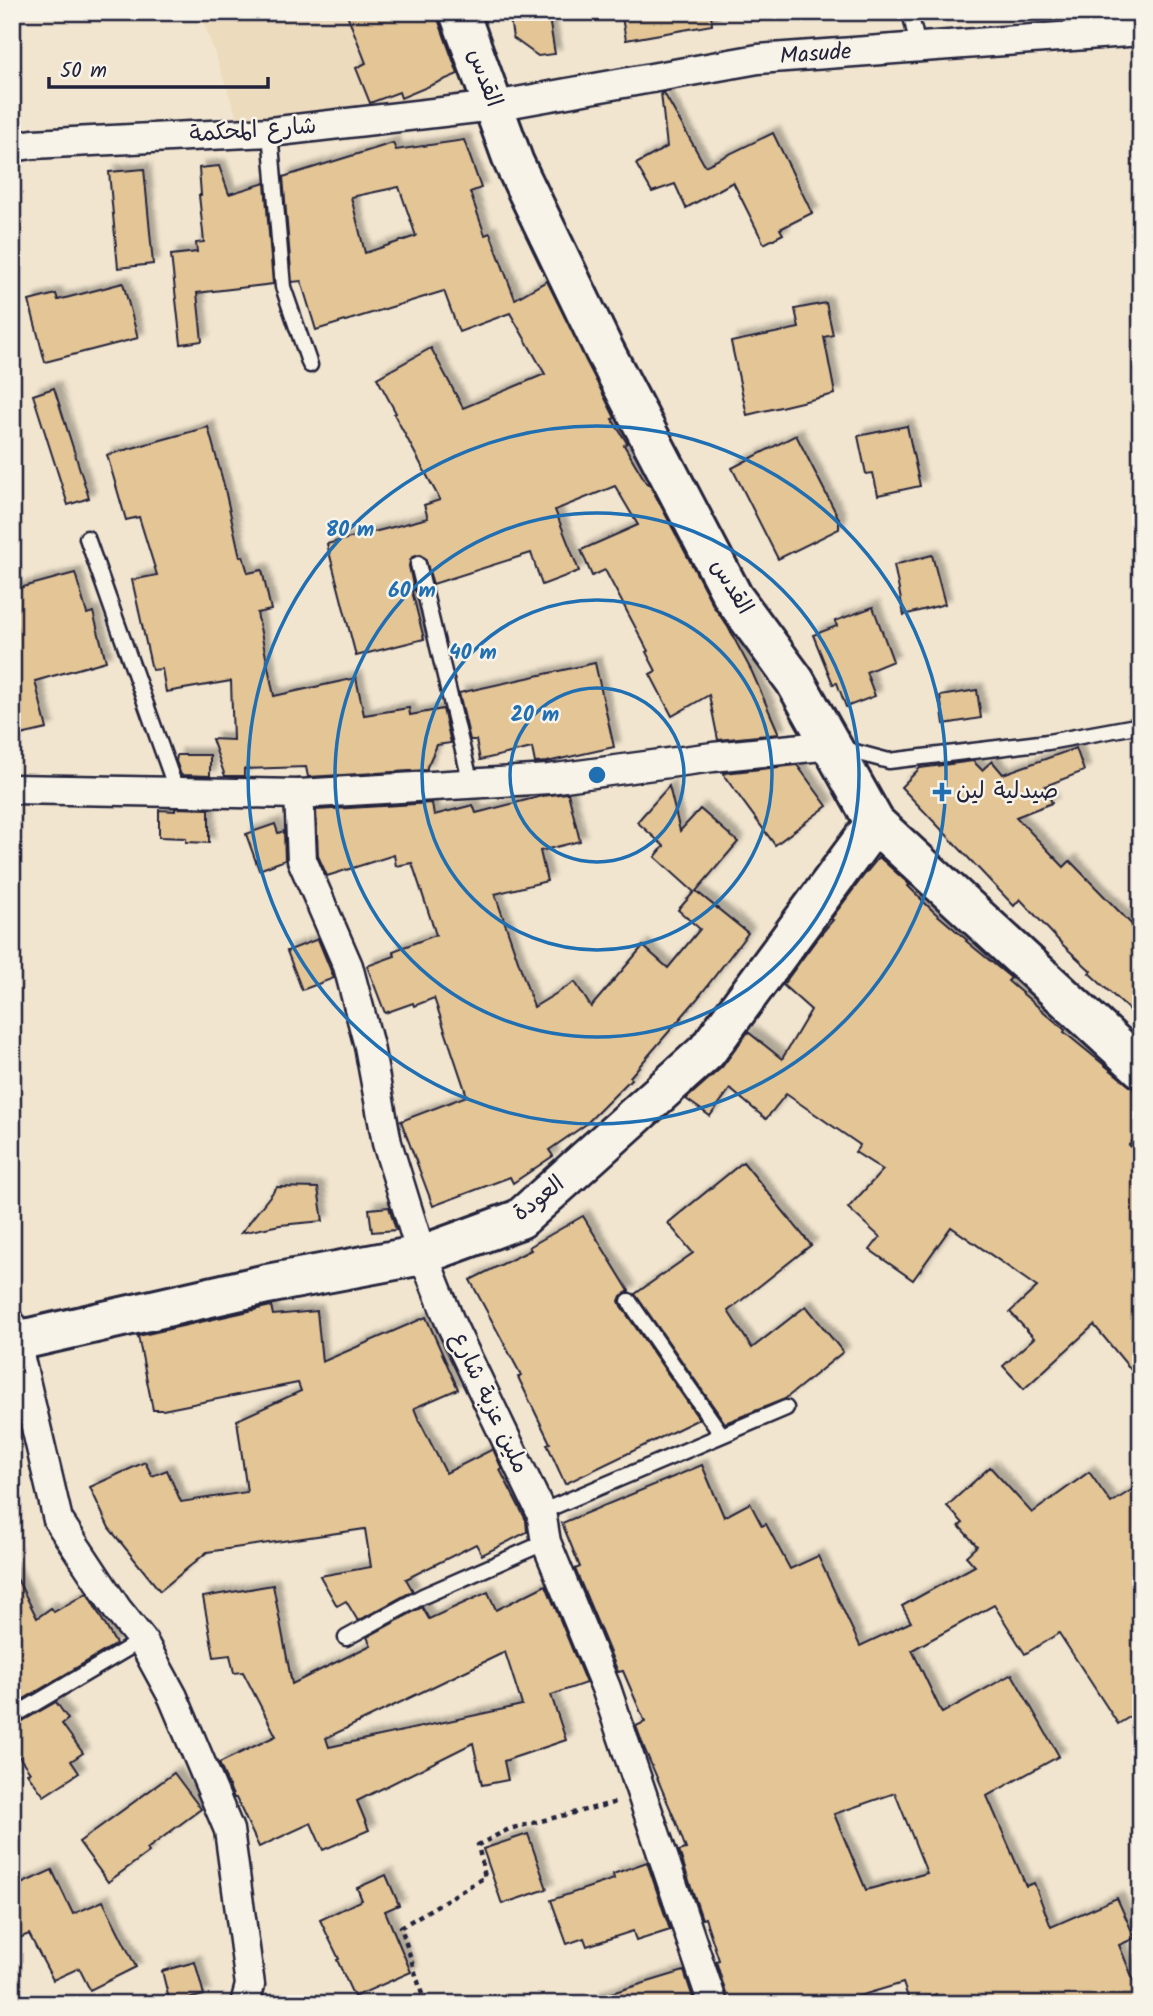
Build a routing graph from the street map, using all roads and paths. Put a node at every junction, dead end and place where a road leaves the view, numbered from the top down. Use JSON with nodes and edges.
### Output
{"nodes":[{"id":1,"x":459,"y":12,"type":"edge"},
{"id":2,"x":910,"y":12,"type":"edge"},
{"id":3,"x":1141,"y":32,"type":"edge"},
{"id":4,"x":918,"y":47,"type":"junction"},
{"id":5,"x":494,"y":106,"type":"junction"},
{"id":6,"x":270,"y":132,"type":"junction"},
{"id":7,"x":12,"y":147,"type":"edge"},
{"id":8,"x":310,"y":365,"type":"dead end"},
{"id":9,"x":87,"y":538,"type":"dead end"},
{"id":10,"x":418,"y":565,"type":"dead end"},
{"id":11,"x":1141,"y":725,"type":"edge"},
{"id":12,"x":832,"y":746,"type":"junction"},
{"id":13,"x":471,"y":784,"type":"junction"},
{"id":14,"x":12,"y":789,"type":"edge"},
{"id":15,"x":177,"y":792,"type":"junction"},
{"id":16,"x":299,"y":794,"type":"junction"},
{"id":17,"x":875,"y":823,"type":"junction"},
{"id":18,"x":1141,"y":1068,"type":"edge"},
{"id":19,"x":422,"y":1255,"type":"junction"},
{"id":20,"x":629,"y":1301,"type":"dead end"},
{"id":21,"x":14,"y":1336,"type":"edge"},
{"id":22,"x":786,"y":1408,"type":"dead end"},
{"id":23,"x":721,"y":1434,"type":"junction"},
{"id":24,"x":541,"y":1512,"type":"junction"},
{"id":25,"x":546,"y":1542,"type":"junction"},
{"id":26,"x":346,"y":1638,"type":"dead end"},
{"id":27,"x":142,"y":1640,"type":"junction"},
{"id":28,"x":12,"y":1717,"type":"edge"},
{"id":29,"x":642,"y":1796,"type":"junction"},
{"id":30,"x":245,"y":2004,"type":"edge"},
{"id":31,"x":425,"y":2004,"type":"edge"},
{"id":32,"x":713,"y":2004,"type":"edge"}],
"edges":[{"from":1,"to":5,"type":"main road","name":"القدس"},
{"from":2,"to":4,"type":"lane"},
{"from":3,"to":4,"type":"street","name":"Masude"},
{"from":4,"to":5,"type":"street","name":"Masude"},
{"from":5,"to":6,"type":"street","name":"شارع المحكمة"},
{"from":5,"to":12,"type":"main road","name":"القدس"},
{"from":6,"to":7,"type":"street","name":"شارع المحكمة"},
{"from":6,"to":8,"type":"lane"},
{"from":9,"to":15,"type":"lane"},
{"from":10,"to":13,"type":"lane"},
{"from":11,"to":12,"type":"lane"},
{"from":12,"to":13,"type":"street"},
{"from":12,"to":17,"type":"main road","name":"القدس"},
{"from":13,"to":16,"type":"street"},
{"from":14,"to":15,"type":"street"},
{"from":15,"to":16,"type":"street"},
{"from":16,"to":19,"type":"street","name":"ملين عزبة شارع"},
{"from":17,"to":18,"type":"main road","name":"القدس"},
{"from":17,"to":19,"type":"main road","name":"العودة"},
{"from":19,"to":21,"type":"main road","name":"العودة"},
{"from":19,"to":24,"type":"street","name":"ملين عزبة شارع"},
{"from":20,"to":23,"type":"lane"},
{"from":21,"to":27,"type":"street"},
{"from":22,"to":23,"type":"lane"},
{"from":23,"to":24,"type":"lane"},
{"from":24,"to":25,"type":"street","name":"ملين عزبة شارع"},
{"from":25,"to":26,"type":"lane"},
{"from":25,"to":29,"type":"street","name":"ملين عزبة شارع"},
{"from":27,"to":28,"type":"lane"},
{"from":27,"to":30,"type":"street"},
{"from":29,"to":31,"type":"path"},
{"from":29,"to":32,"type":"street","name":"ملين عزبة شارع"}]}
